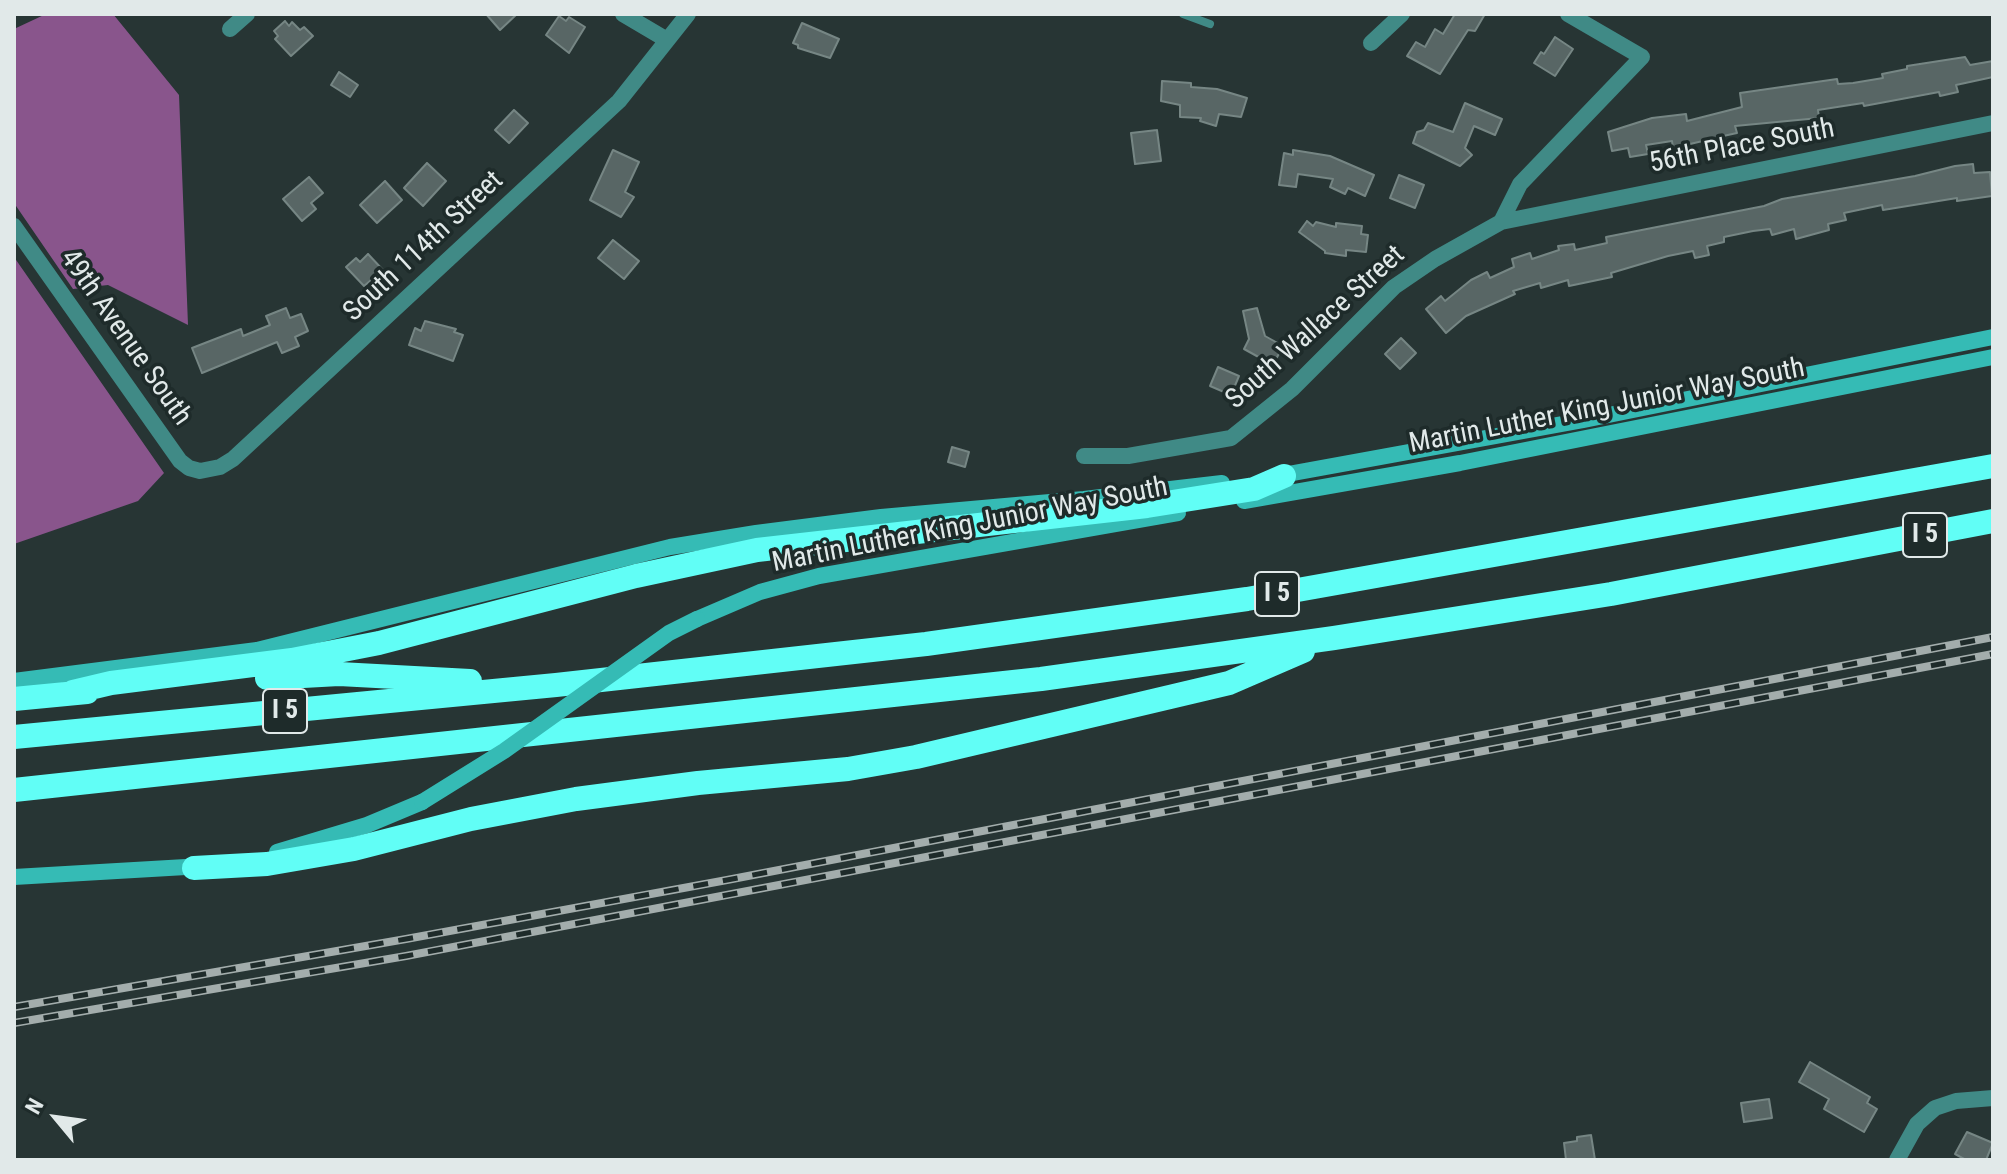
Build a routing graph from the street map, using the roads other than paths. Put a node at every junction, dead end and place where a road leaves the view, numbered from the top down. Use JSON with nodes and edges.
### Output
{"nodes":[{"id":1,"x":247,"y":14,"type":"edge"},
{"id":2,"x":623,"y":14,"type":"edge"},
{"id":3,"x":688,"y":14,"type":"edge"},
{"id":4,"x":1183,"y":14,"type":"edge"},
{"id":5,"x":1402,"y":14,"type":"edge"},
{"id":6,"x":1568,"y":14,"type":"edge"},
{"id":7,"x":1210,"y":24,"type":"dead end"},
{"id":8,"x":230,"y":29,"type":"dead end"},
{"id":9,"x":667,"y":40,"type":"junction"},
{"id":10,"x":1371,"y":43,"type":"dead end"},
{"id":11,"x":1993,"y":123,"type":"edge"},
{"id":12,"x":1501,"y":222,"type":"junction"},
{"id":13,"x":14,"y":226,"type":"edge"},
{"id":14,"x":1993,"y":337,"type":"edge"},
{"id":15,"x":1993,"y":357,"type":"edge"},
{"id":16,"x":1084,"y":456,"type":"dead end"},
{"id":17,"x":1993,"y":466,"type":"edge"},
{"id":18,"x":200,"y":471,"type":"joint"},
{"id":19,"x":1284,"y":476,"type":"junction"},
{"id":20,"x":1993,"y":521,"type":"edge"},
{"id":21,"x":1334,"y":638,"type":"junction"},
{"id":22,"x":14,"y":681,"type":"edge"},
{"id":23,"x":556,"y":685,"type":"junction"},
{"id":24,"x":73,"y":692,"type":"junction"},
{"id":25,"x":14,"y":699,"type":"edge"},
{"id":26,"x":14,"y":737,"type":"edge"},
{"id":27,"x":14,"y":790,"type":"edge"},
{"id":28,"x":194,"y":868,"type":"junction"},
{"id":29,"x":14,"y":877,"type":"edge"},
{"id":30,"x":1993,"y":1098,"type":"edge"},
{"id":31,"x":1897,"y":1160,"type":"edge"}],
"edges":[{"from":1,"to":8,"type":"street"},
{"from":2,"to":9,"type":"street"},
{"from":3,"to":9,"type":"street","name":"South 114th Street"},
{"from":4,"to":7,"type":"lane"},
{"from":5,"to":10,"type":"street"},
{"from":6,"to":12,"type":"street"},
{"from":9,"to":18,"type":"street","name":"South 114th Street"},
{"from":11,"to":12,"type":"street","name":"56th Place South"},
{"from":12,"to":16,"type":"street","name":"South Wallace Street"},
{"from":13,"to":18,"type":"street","name":"49th Avenue South"},
{"from":14,"to":19,"type":"main road","name":"Martin Luther King Junior Way South"},
{"from":15,"to":28,"type":"main road","name":"Martin Luther King Junior Way South","bridge":true},
{"from":17,"to":23,"type":"highway","number":"I 5"},
{"from":19,"to":22,"type":"main road","name":"Martin Luther King Junior Way South"},
{"from":19,"to":24,"type":"highway"},
{"from":20,"to":21,"type":"highway","number":"I 5"},
{"from":21,"to":27,"type":"highway","number":"I 5"},
{"from":21,"to":28,"type":"highway"},
{"from":23,"to":24,"type":"highway"},
{"from":23,"to":26,"type":"highway","number":"I 5"},
{"from":24,"to":25,"type":"highway"},
{"from":28,"to":29,"type":"main road","name":"Martin Luther King Junior Way South"},
{"from":30,"to":31,"type":"street"}]}
